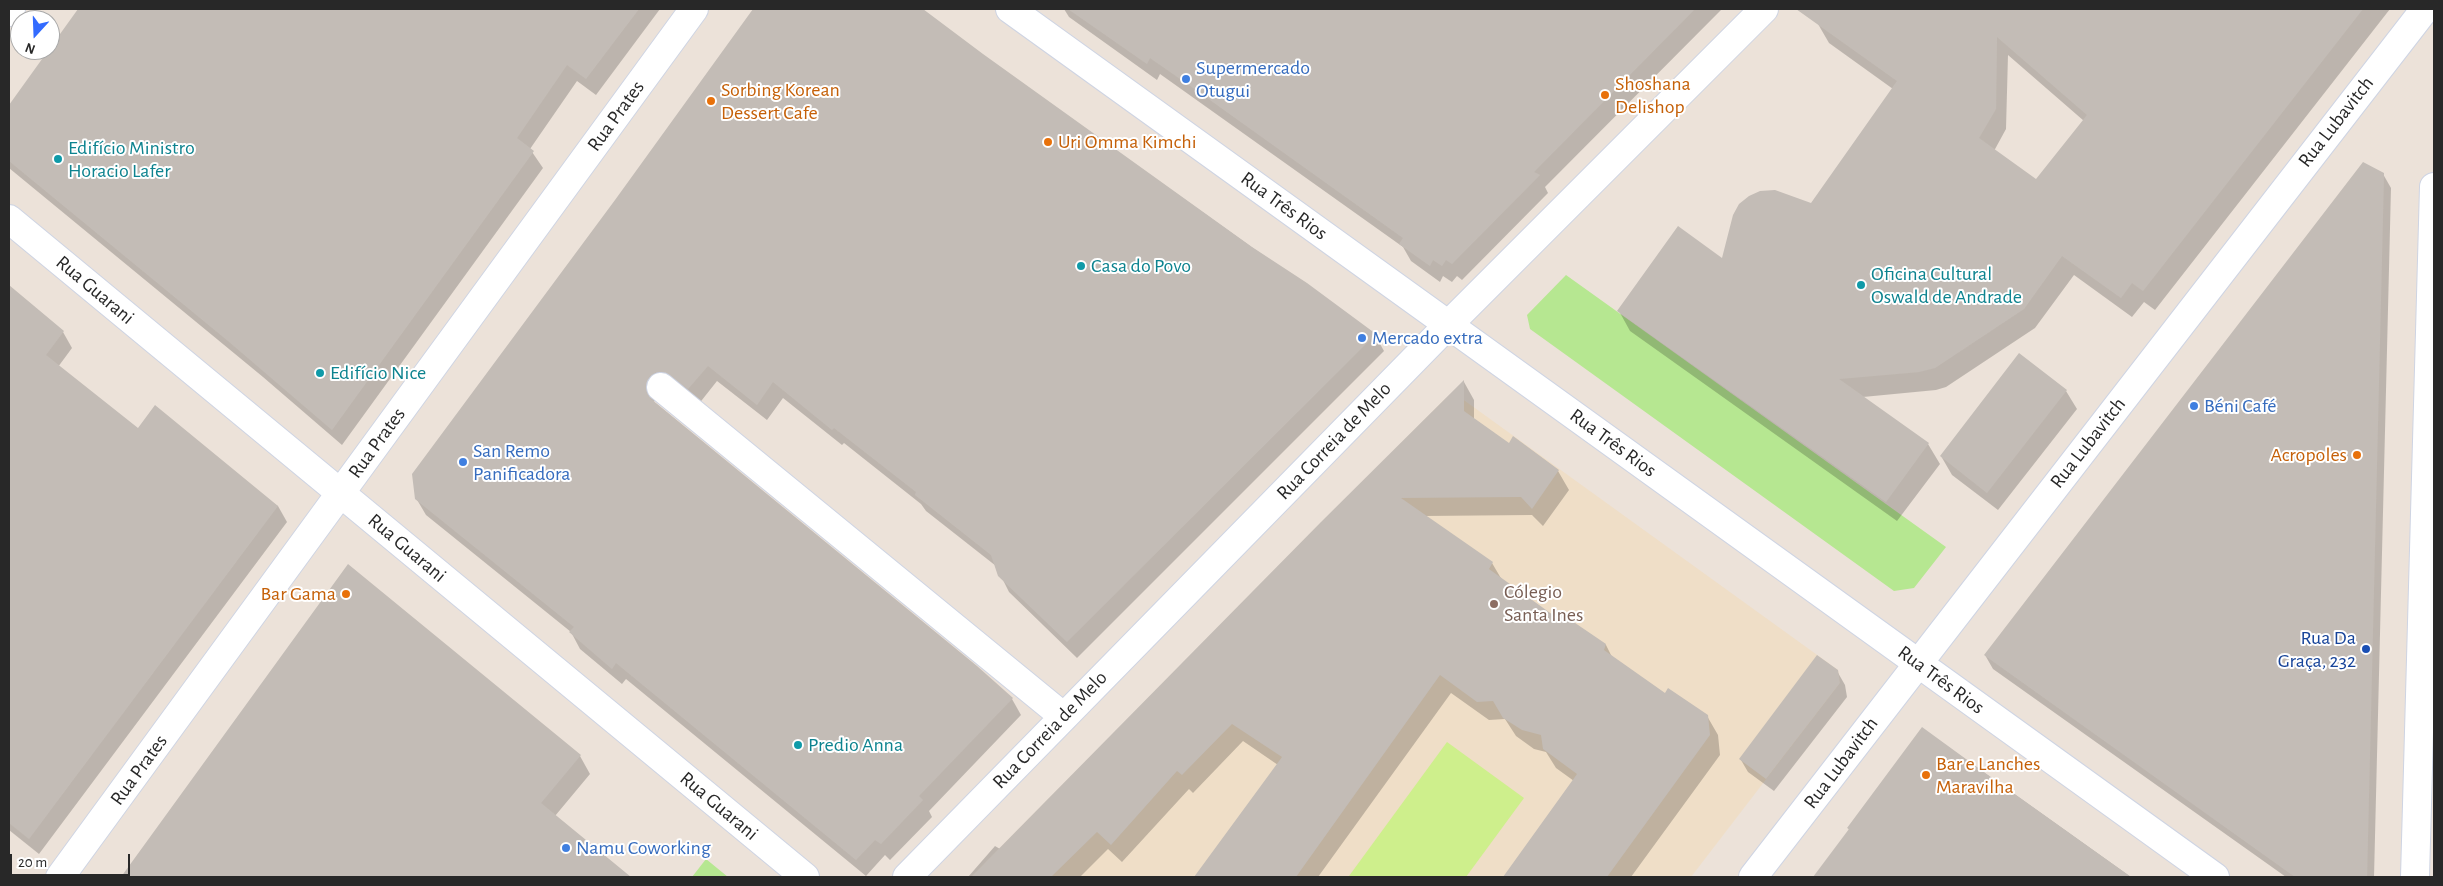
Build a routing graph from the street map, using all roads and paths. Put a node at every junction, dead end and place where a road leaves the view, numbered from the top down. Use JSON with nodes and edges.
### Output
{"nodes":[{"id":1,"x":11,"y":9,"type":"edge"},
{"id":2,"x":694,"y":9,"type":"edge"},
{"id":3,"x":1010,"y":9,"type":"edge"},
{"id":4,"x":1764,"y":9,"type":"edge"},
{"id":5,"x":2425,"y":9,"type":"edge"},
{"id":6,"x":9,"y":12,"type":"edge"},
{"id":7,"x":2434,"y":187,"type":"edge"},
{"id":8,"x":9,"y":219,"type":"edge"},
{"id":9,"x":1449,"y":324,"type":"junction"},
{"id":10,"x":661,"y":387,"type":"dead end"},
{"id":11,"x":340,"y":494,"type":"junction"},
{"id":12,"x":1917,"y":663,"type":"junction"},
{"id":13,"x":1064,"y":717,"type":"junction"},
{"id":14,"x":60,"y":877,"type":"edge"},
{"id":15,"x":805,"y":877,"type":"edge"},
{"id":16,"x":906,"y":877,"type":"edge"},
{"id":17,"x":1753,"y":877,"type":"edge"},
{"id":18,"x":2215,"y":877,"type":"edge"},
{"id":19,"x":2415,"y":877,"type":"edge"}],
"edges":[{"from":1,"to":6,"type":"street"},
{"from":2,"to":11,"type":"street","name":"Rua Prates"},
{"from":3,"to":9,"type":"street","name":"Rua Três Rios"},
{"from":4,"to":9,"type":"street","name":"Rua Correia de Melo"},
{"from":5,"to":12,"type":"street","name":"Rua Lubavitch"},
{"from":7,"to":19,"type":"street"},
{"from":8,"to":11,"type":"street","name":"Rua Guarani"},
{"from":9,"to":12,"type":"street","name":"Rua Três Rios"},
{"from":9,"to":13,"type":"street","name":"Rua Correia de Melo"},
{"from":10,"to":13,"type":"street"},
{"from":11,"to":14,"type":"street","name":"Rua Prates"},
{"from":11,"to":15,"type":"street","name":"Rua Guarani"},
{"from":12,"to":17,"type":"street","name":"Rua Lubavitch"},
{"from":12,"to":18,"type":"street","name":"Rua Três Rios"},
{"from":13,"to":16,"type":"street","name":"Rua Correia de Melo"}]}
